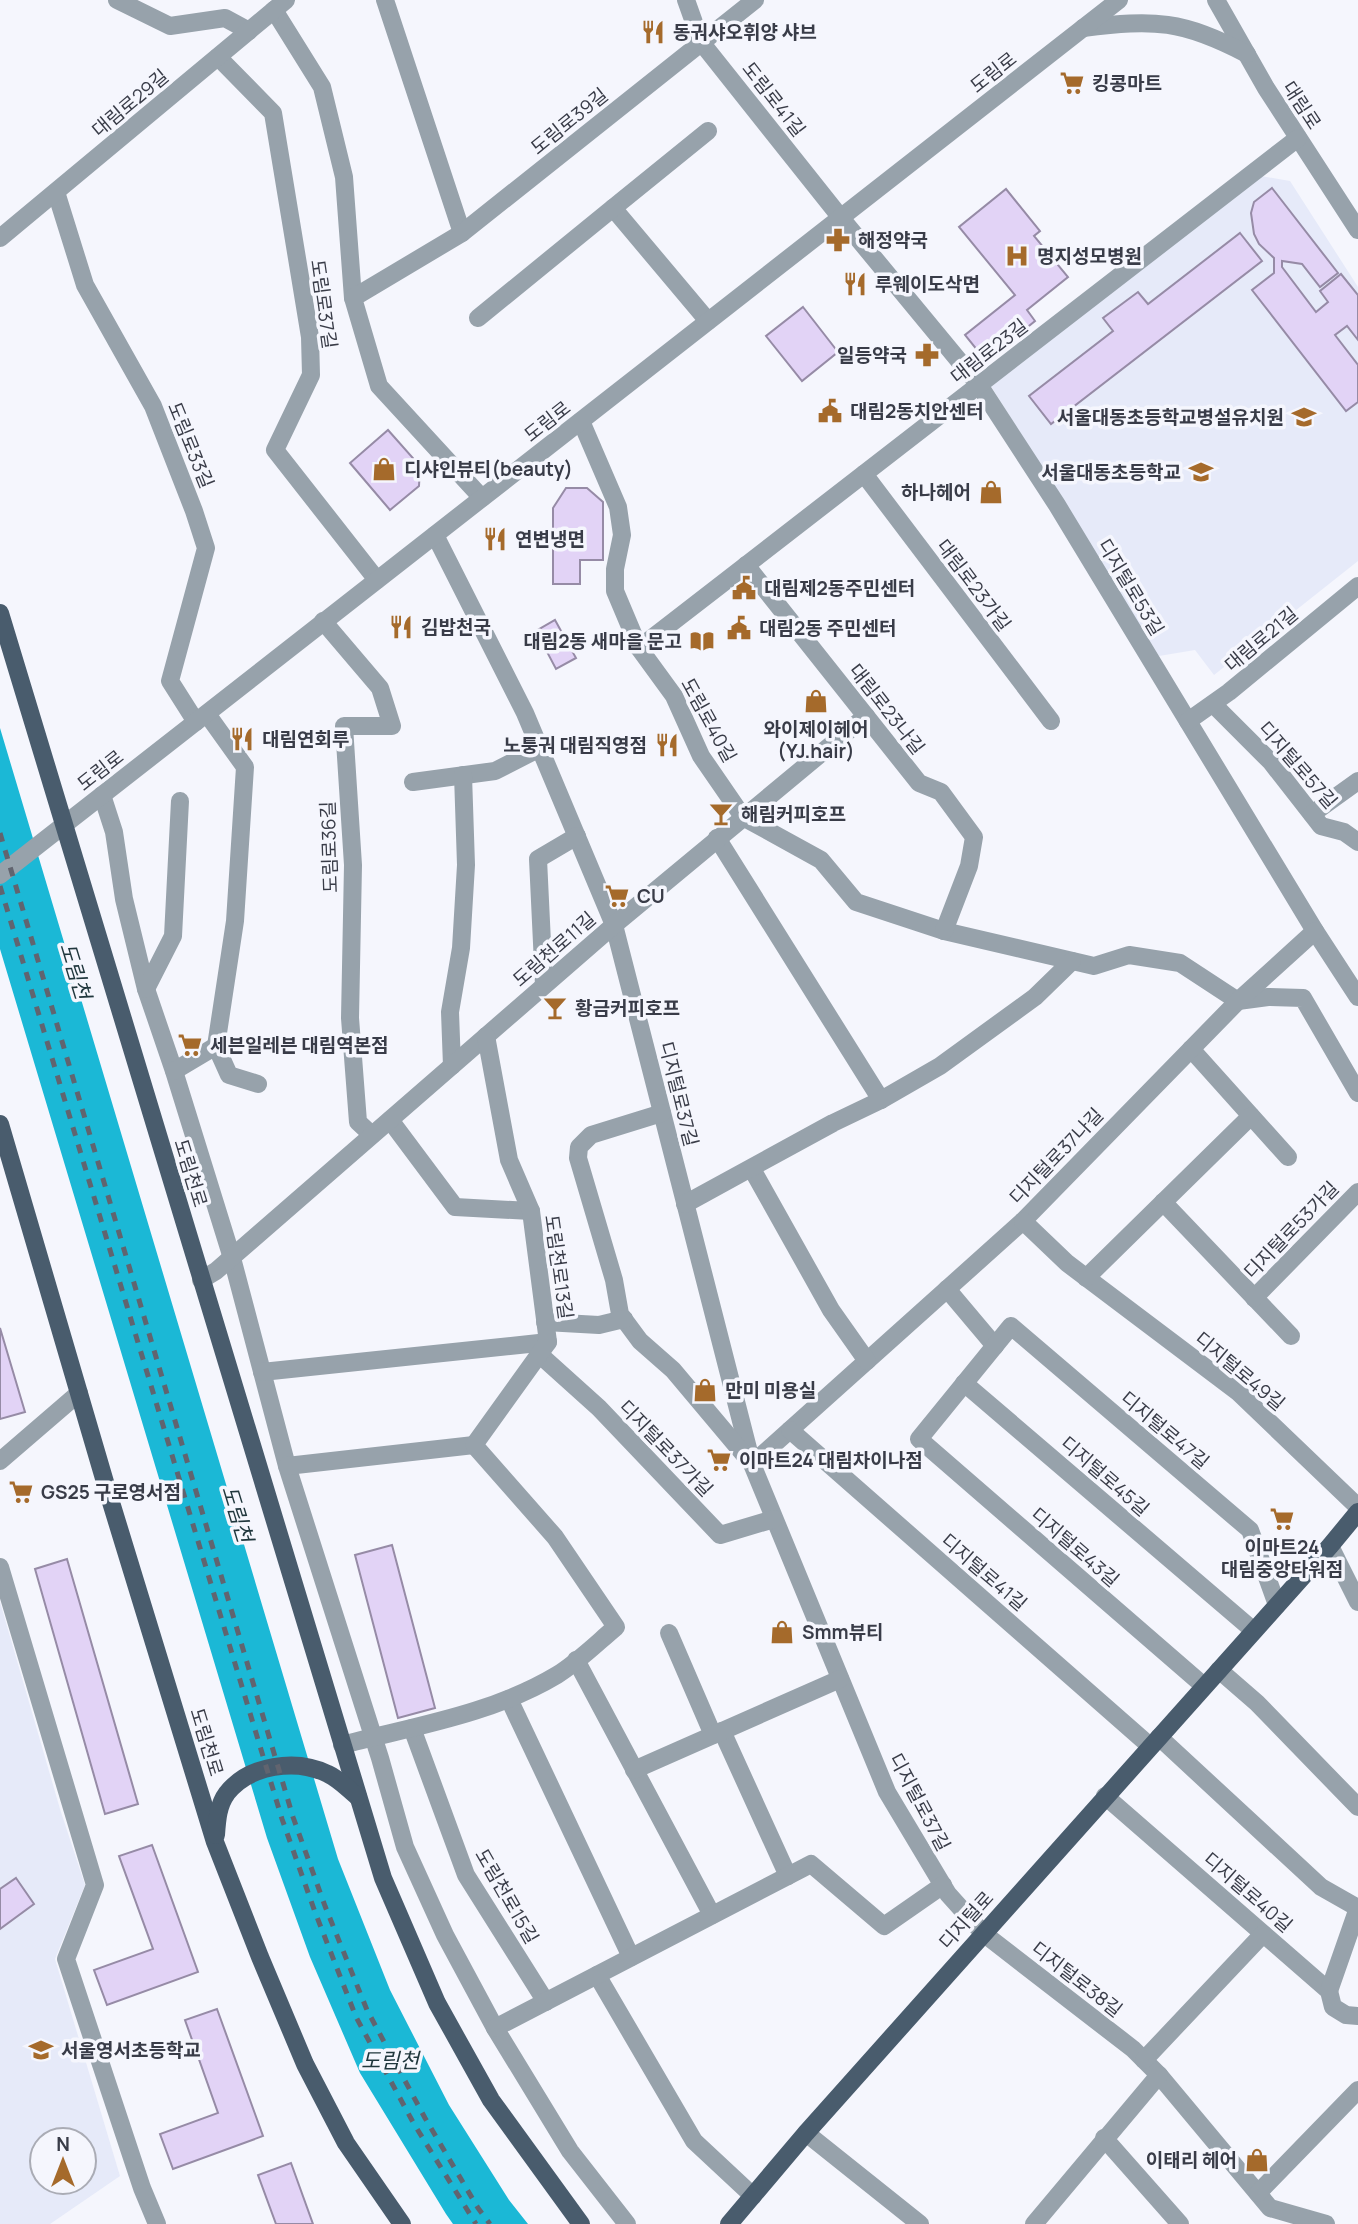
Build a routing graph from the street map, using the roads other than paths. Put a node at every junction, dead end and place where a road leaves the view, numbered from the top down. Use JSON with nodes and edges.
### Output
{"nodes":[{"id":1,"x":117,"y":0,"type":"edge"},
{"id":2,"x":385,"y":0,"type":"edge"},
{"id":3,"x":686,"y":0,"type":"edge"},
{"id":4,"x":755,"y":0,"type":"edge"},
{"id":5,"x":1119,"y":0,"type":"edge"},
{"id":6,"x":1216,"y":0,"type":"edge"},
{"id":7,"x":280,"y":5,"type":"edge"},
{"id":8,"x":1083,"y":28,"type":"junction"},
{"id":9,"x":249,"y":32,"type":"junction"},
{"id":10,"x":701,"y":42,"type":"junction"},
{"id":11,"x":1247,"y":54,"type":"junction"},
{"id":12,"x":218,"y":57,"type":"junction"},
{"id":13,"x":708,"y":131,"type":"dead end"},
{"id":14,"x":1298,"y":138,"type":"junction"},
{"id":15,"x":56,"y":192,"type":"junction"},
{"id":16,"x":613,"y":208,"type":"junction"},
{"id":17,"x":841,"y":218,"type":"junction"},
{"id":18,"x":1358,"y":230,"type":"edge"},
{"id":19,"x":462,"y":233,"type":"junction"},
{"id":20,"x":0,"y":238,"type":"edge"},
{"id":21,"x":353,"y":298,"type":"junction"},
{"id":22,"x":478,"y":318,"type":"dead end"},
{"id":23,"x":708,"y":321,"type":"junction"},
{"id":24,"x":979,"y":385,"type":"junction"},
{"id":25,"x":581,"y":421,"type":"junction"},
{"id":26,"x":864,"y":474,"type":"junction"},
{"id":27,"x":482,"y":498,"type":"junction"},
{"id":28,"x":435,"y":535,"type":"junction"},
{"id":29,"x":746,"y":565,"type":"junction"},
{"id":30,"x":377,"y":580,"type":"junction"},
{"id":31,"x":1358,"y":586,"type":"edge"},
{"id":32,"x":0,"y":613,"type":"edge"},
{"id":33,"x":324,"y":621,"type":"junction"},
{"id":34,"x":639,"y":648,"type":"junction"},
{"id":35,"x":1213,"y":704,"type":"junction"},
{"id":36,"x":866,"y":716,"type":"junction"},
{"id":37,"x":201,"y":718,"type":"junction"},
{"id":38,"x":1051,"y":721,"type":"dead end"},
{"id":39,"x":1188,"y":722,"type":"junction"},
{"id":40,"x":540,"y":748,"type":"junction"},
{"id":41,"x":463,"y":775,"type":"junction"},
{"id":42,"x":1358,"y":781,"type":"edge"},
{"id":43,"x":413,"y":782,"type":"dead end"},
{"id":44,"x":102,"y":795,"type":"junction"},
{"id":45,"x":180,"y":801,"type":"dead end"},
{"id":46,"x":1312,"y":814,"type":"junction"},
{"id":47,"x":743,"y":817,"type":"junction"},
{"id":48,"x":64,"y":825,"type":"junction"},
{"id":49,"x":577,"y":836,"type":"junction"},
{"id":50,"x":717,"y":838,"type":"junction"},
{"id":51,"x":1358,"y":842,"type":"edge"},
{"id":52,"x":0,"y":875,"type":"edge"},
{"id":53,"x":614,"y":925,"type":"junction"},
{"id":54,"x":944,"y":931,"type":"junction"},
{"id":55,"x":1315,"y":931,"type":"junction"},
{"id":56,"x":1072,"y":961,"type":"junction"},
{"id":57,"x":544,"y":985,"type":"junction"},
{"id":58,"x":146,"y":989,"type":"junction"},
{"id":59,"x":1358,"y":997,"type":"edge"},
{"id":60,"x":1238,"y":1001,"type":"junction"},
{"id":61,"x":486,"y":1035,"type":"junction"},
{"id":62,"x":216,"y":1046,"type":"junction"},
{"id":63,"x":1191,"y":1049,"type":"junction"},
{"id":64,"x":452,"y":1066,"type":"junction"},
{"id":65,"x":174,"y":1071,"type":"junction"},
{"id":66,"x":258,"y":1084,"type":"dead end"},
{"id":67,"x":1358,"y":1093,"type":"edge"},
{"id":68,"x":881,"y":1100,"type":"junction"},
{"id":69,"x":662,"y":1114,"type":"junction"},
{"id":70,"x":1251,"y":1116,"type":"junction"},
{"id":71,"x":390,"y":1120,"type":"junction"},
{"id":72,"x":0,"y":1124,"type":"edge"},
{"id":73,"x":372,"y":1135,"type":"junction"},
{"id":74,"x":1288,"y":1157,"type":"dead end"},
{"id":75,"x":752,"y":1169,"type":"junction"},
{"id":76,"x":1358,"y":1192,"type":"edge"},
{"id":77,"x":1163,"y":1202,"type":"junction"},
{"id":78,"x":685,"y":1204,"type":"junction"},
{"id":79,"x":531,"y":1210,"type":"junction"},
{"id":80,"x":1023,"y":1221,"type":"junction"},
{"id":81,"x":232,"y":1258,"type":"junction"},
{"id":82,"x":1086,"y":1278,"type":"junction"},
{"id":83,"x":201,"y":1280,"type":"junction"},
{"id":84,"x":947,"y":1289,"type":"junction"},
{"id":85,"x":1254,"y":1298,"type":"junction"},
{"id":86,"x":624,"y":1319,"type":"junction"},
{"id":87,"x":545,"y":1322,"type":"junction"},
{"id":88,"x":1291,"y":1336,"type":"dead end"},
{"id":89,"x":995,"y":1346,"type":"junction"},
{"id":90,"x":544,"y":1348,"type":"junction"},
{"id":91,"x":867,"y":1361,"type":"junction"},
{"id":92,"x":262,"y":1372,"type":"junction"},
{"id":93,"x":964,"y":1383,"type":"junction"},
{"id":94,"x":79,"y":1393,"type":"junction"},
{"id":95,"x":790,"y":1430,"type":"junction"},
{"id":96,"x":474,"y":1445,"type":"junction"},
{"id":97,"x":0,"y":1461,"type":"edge"},
{"id":98,"x":752,"y":1464,"type":"junction"},
{"id":99,"x":287,"y":1466,"type":"junction"},
{"id":100,"x":1358,"y":1509,"type":"edge"},
{"id":101,"x":774,"y":1519,"type":"junction"},
{"id":102,"x":1330,"y":1546,"type":"junction"},
{"id":103,"x":0,"y":1567,"type":"edge"},
{"id":104,"x":1358,"y":1602,"type":"edge"},
{"id":105,"x":1277,"y":1605,"type":"junction"},
{"id":106,"x":1254,"y":1631,"type":"junction"},
{"id":107,"x":669,"y":1633,"type":"dead end"},
{"id":108,"x":576,"y":1660,"type":"junction"},
{"id":109,"x":1219,"y":1670,"type":"junction"},
{"id":110,"x":840,"y":1679,"type":"junction"},
{"id":111,"x":1204,"y":1686,"type":"junction"},
{"id":112,"x":509,"y":1699,"type":"junction"},
{"id":113,"x":412,"y":1727,"type":"junction"},
{"id":114,"x":718,"y":1733,"type":"junction"},
{"id":115,"x":373,"y":1737,"type":"junction"},
{"id":116,"x":1155,"y":1742,"type":"junction"},
{"id":117,"x":342,"y":1745,"type":"junction"},
{"id":118,"x":634,"y":1770,"type":"junction"},
{"id":119,"x":352,"y":1792,"type":"junction"},
{"id":120,"x":1105,"y":1796,"type":"junction"},
{"id":121,"x":1358,"y":1807,"type":"edge"},
{"id":122,"x":215,"y":1842,"type":"junction"},
{"id":123,"x":788,"y":1877,"type":"junction"},
{"id":124,"x":943,"y":1885,"type":"junction"},
{"id":125,"x":1358,"y":1908,"type":"edge"},
{"id":126,"x":712,"y":1915,"type":"junction"},
{"id":127,"x":983,"y":1933,"type":"junction"},
{"id":128,"x":1263,"y":1934,"type":"junction"},
{"id":129,"x":631,"y":1957,"type":"junction"},
{"id":130,"x":597,"y":1975,"type":"junction"},
{"id":131,"x":1329,"y":1991,"type":"junction"},
{"id":132,"x":546,"y":2002,"type":"junction"},
{"id":133,"x":1358,"y":2016,"type":"edge"},
{"id":134,"x":495,"y":2028,"type":"junction"},
{"id":135,"x":1144,"y":2060,"type":"junction"},
{"id":136,"x":1159,"y":2075,"type":"junction"},
{"id":137,"x":1358,"y":2090,"type":"edge"},
{"id":138,"x":806,"y":2133,"type":"junction"},
{"id":139,"x":1104,"y":2138,"type":"junction"},
{"id":140,"x":1258,"y":2193,"type":"junction"},
{"id":141,"x":753,"y":2196,"type":"junction"},
{"id":142,"x":1288,"y":2213,"type":"junction"},
{"id":143,"x":157,"y":2224,"type":"edge"},
{"id":144,"x":402,"y":2224,"type":"edge"},
{"id":145,"x":581,"y":2224,"type":"edge"},
{"id":146,"x":627,"y":2224,"type":"edge"},
{"id":147,"x":729,"y":2224,"type":"edge"},
{"id":148,"x":920,"y":2224,"type":"edge"},
{"id":149,"x":1034,"y":2224,"type":"edge"},
{"id":150,"x":1180,"y":2224,"type":"edge"},
{"id":151,"x":1274,"y":2224,"type":"edge"},
{"id":152,"x":1324,"y":2224,"type":"edge"}],
"edges":[{"from":1,"to":9,"type":"street"},
{"from":2,"to":19,"type":"street"},
{"from":3,"to":10,"type":"street","name":"도림로41길"},
{"from":4,"to":10,"type":"street","name":"도림로39길"},
{"from":5,"to":8,"type":"street","name":"도림로"},
{"from":6,"to":11,"type":"street","name":"대림로"},
{"from":7,"to":9,"type":"street","name":"대림로29길"},
{"from":7,"to":21,"type":"street"},
{"from":8,"to":11,"type":"street"},
{"from":8,"to":17,"type":"street","name":"도림로"},
{"from":9,"to":12,"type":"street","name":"대림로29길"},
{"from":10,"to":17,"type":"street","name":"도림로41길"},
{"from":10,"to":19,"type":"street","name":"도림로39길"},
{"from":11,"to":14,"type":"street","name":"대림로"},
{"from":12,"to":15,"type":"street","name":"대림로29길"},
{"from":12,"to":30,"type":"street","name":"도림로37길"},
{"from":13,"to":16,"type":"street"},
{"from":14,"to":18,"type":"street","name":"대림로"},
{"from":14,"to":24,"type":"street","name":"대림로23길"},
{"from":15,"to":20,"type":"street","name":"대림로29길"},
{"from":15,"to":37,"type":"street","name":"도림로33길"},
{"from":16,"to":22,"type":"street"},
{"from":16,"to":23,"type":"street"},
{"from":17,"to":23,"type":"street","name":"도림로"},
{"from":17,"to":24,"type":"street","name":"디지털로53길"},
{"from":19,"to":21,"type":"street","name":"도림로39길"},
{"from":21,"to":27,"type":"street"},
{"from":23,"to":25,"type":"street","name":"도림로"},
{"from":24,"to":26,"type":"street","name":"대림로23길"},
{"from":24,"to":39,"type":"street","name":"디지털로53길"},
{"from":25,"to":27,"type":"street","name":"도림로"},
{"from":25,"to":34,"type":"street","name":"도림로40길"},
{"from":26,"to":29,"type":"street","name":"대림로23길"},
{"from":26,"to":38,"type":"street","name":"대림로23가길"},
{"from":27,"to":28,"type":"street","name":"도림로"},
{"from":28,"to":30,"type":"street","name":"도림로"},
{"from":28,"to":40,"type":"street","name":"디지털로37길"},
{"from":29,"to":34,"type":"street","name":"대림로23길"},
{"from":29,"to":36,"type":"street","name":"대림로23나길"},
{"from":30,"to":33,"type":"street","name":"도림로"},
{"from":31,"to":35,"type":"street","name":"대림로21길"},
{"from":32,"to":48,"type":"main road","name":"도림천로"},
{"from":33,"to":37,"type":"street","name":"도림로"},
{"from":33,"to":73,"type":"street","name":"도림로36길"},
{"from":34,"to":47,"type":"street","name":"도림로40길"},
{"from":35,"to":39,"type":"street","name":"대림로21길"},
{"from":35,"to":46,"type":"street","name":"디지털로57길"},
{"from":36,"to":47,"type":"street","name":"도림천로11길"},
{"from":36,"to":54,"type":"street","name":"대림로23나길"},
{"from":37,"to":44,"type":"street","name":"도림로"},
{"from":37,"to":62,"type":"street"},
{"from":39,"to":55,"type":"street","name":"디지털로53길"},
{"from":40,"to":41,"type":"street"},
{"from":40,"to":49,"type":"street","name":"디지털로37길"},
{"from":41,"to":43,"type":"street"},
{"from":41,"to":64,"type":"street"},
{"from":42,"to":46,"type":"street"},
{"from":44,"to":48,"type":"street","name":"도림로"},
{"from":44,"to":58,"type":"street"},
{"from":45,"to":58,"type":"street"},
{"from":46,"to":51,"type":"street","name":"디지털로57길"},
{"from":47,"to":50,"type":"street","name":"도림천로11길"},
{"from":47,"to":54,"type":"street","name":"도림로40길"},
{"from":48,"to":52,"type":"street","name":"도림로"},
{"from":48,"to":83,"type":"main road","name":"도림천로"},
{"from":49,"to":53,"type":"street","name":"디지털로37길"},
{"from":49,"to":57,"type":"street"},
{"from":50,"to":53,"type":"street","name":"도림천로11길"},
{"from":50,"to":68,"type":"street"},
{"from":53,"to":57,"type":"street","name":"도림천로11길"},
{"from":53,"to":69,"type":"street","name":"디지털로37길"},
{"from":54,"to":56,"type":"street","name":"도림로40길"},
{"from":55,"to":59,"type":"street","name":"디지털로53길"},
{"from":55,"to":60,"type":"street","name":"디지털로37나길"},
{"from":56,"to":60,"type":"street","name":"도림로40길"},
{"from":56,"to":68,"type":"street"},
{"from":57,"to":61,"type":"street","name":"도림천로11길"},
{"from":58,"to":65,"type":"street"},
{"from":60,"to":63,"type":"street","name":"디지털로37나길"},
{"from":60,"to":67,"type":"street"},
{"from":61,"to":64,"type":"street","name":"도림천로11길"},
{"from":61,"to":79,"type":"street","name":"도림천로13길"},
{"from":62,"to":65,"type":"street"},
{"from":62,"to":66,"type":"street"},
{"from":63,"to":70,"type":"street"},
{"from":63,"to":80,"type":"street","name":"디지털로37나길"},
{"from":64,"to":71,"type":"street","name":"도림천로11길"},
{"from":65,"to":81,"type":"street"},
{"from":68,"to":75,"type":"street"},
{"from":69,"to":78,"type":"street","name":"디지털로37길"},
{"from":69,"to":86,"type":"street"},
{"from":70,"to":74,"type":"street"},
{"from":70,"to":77,"type":"street"},
{"from":71,"to":73,"type":"street","name":"도림천로11길"},
{"from":71,"to":79,"type":"street"},
{"from":72,"to":94,"type":"main road","name":"도림천로"},
{"from":73,"to":81,"type":"street","name":"도림천로11길"},
{"from":75,"to":78,"type":"street"},
{"from":75,"to":91,"type":"street"},
{"from":76,"to":85,"type":"street","name":"디지털로53가길"},
{"from":77,"to":82,"type":"street"},
{"from":77,"to":85,"type":"street","name":"디지털로53가길"},
{"from":78,"to":98,"type":"street","name":"디지털로37길"},
{"from":79,"to":87,"type":"street","name":"도림천로13길"},
{"from":80,"to":82,"type":"street","name":"디지털로49길"},
{"from":80,"to":84,"type":"street","name":"디지털로37나길"},
{"from":81,"to":83,"type":"street","name":"도림천로11길"},
{"from":81,"to":92,"type":"street"},
{"from":82,"to":100,"type":"street","name":"디지털로49길"},
{"from":83,"to":117,"type":"main road","name":"도림천로"},
{"from":84,"to":89,"type":"street"},
{"from":84,"to":91,"type":"street","name":"디지털로37나길"},
{"from":85,"to":88,"type":"street","name":"디지털로53가길"},
{"from":86,"to":87,"type":"street"},
{"from":86,"to":98,"type":"street"},
{"from":87,"to":90,"type":"street","name":"도림천로13길"},
{"from":89,"to":93,"type":"street"},
{"from":89,"to":105,"type":"street","name":"디지털로47길"},
{"from":90,"to":92,"type":"street"},
{"from":90,"to":96,"type":"street"},
{"from":90,"to":101,"type":"street","name":"디지털로37가길"},
{"from":91,"to":95,"type":"street","name":"디지털로37나길"},
{"from":92,"to":99,"type":"street"},
{"from":93,"to":106,"type":"street","name":"디지털로45길"},
{"from":93,"to":111,"type":"street","name":"디지털로43길"},
{"from":94,"to":97,"type":"street"},
{"from":94,"to":122,"type":"main road","name":"도림천로"},
{"from":95,"to":98,"type":"street","name":"디지털로37나길"},
{"from":95,"to":116,"type":"street","name":"디지털로41길"},
{"from":96,"to":99,"type":"street"},
{"from":96,"to":108,"type":"street"},
{"from":98,"to":101,"type":"street","name":"디지털로37길"},
{"from":99,"to":115,"type":"street"},
{"from":100,"to":102,"type":"main road","name":"디지털로"},
{"from":101,"to":110,"type":"street","name":"디지털로37길"},
{"from":102,"to":104,"type":"street"},
{"from":102,"to":105,"type":"main road","name":"디지털로"},
{"from":103,"to":143,"type":"street"},
{"from":105,"to":106,"type":"main road","name":"디지털로"},
{"from":106,"to":109,"type":"main road","name":"디지털로"},
{"from":107,"to":114,"type":"street"},
{"from":108,"to":112,"type":"street"},
{"from":108,"to":118,"type":"street"},
{"from":109,"to":111,"type":"main road","name":"디지털로"},
{"from":109,"to":121,"type":"street"},
{"from":110,"to":114,"type":"street"},
{"from":110,"to":124,"type":"street","name":"디지털로37길"},
{"from":111,"to":116,"type":"main road","name":"디지털로"},
{"from":112,"to":113,"type":"street"},
{"from":112,"to":129,"type":"street"},
{"from":113,"to":115,"type":"street"},
{"from":113,"to":132,"type":"street","name":"도림천로15길"},
{"from":114,"to":118,"type":"street"},
{"from":114,"to":123,"type":"street"},
{"from":115,"to":117,"type":"street"},
{"from":115,"to":134,"type":"street"},
{"from":116,"to":120,"type":"main road","name":"디지털로"},
{"from":116,"to":125,"type":"street"},
{"from":117,"to":119,"type":"main road","name":"도림천로"},
{"from":118,"to":126,"type":"street"},
{"from":119,"to":122,"type":"main road"},
{"from":119,"to":145,"type":"main road","name":"도림천로"},
{"from":120,"to":127,"type":"main road","name":"디지털로"},
{"from":120,"to":128,"type":"street","name":"디지털로40길"},
{"from":122,"to":144,"type":"main road","name":"도림천로"},
{"from":123,"to":124,"type":"street"},
{"from":123,"to":126,"type":"street"},
{"from":124,"to":127,"type":"street","name":"디지털로37길"},
{"from":125,"to":131,"type":"street"},
{"from":126,"to":129,"type":"street"},
{"from":127,"to":135,"type":"street","name":"디지털로38길"},
{"from":127,"to":138,"type":"main road","name":"디지털로"},
{"from":128,"to":131,"type":"street","name":"디지털로40길"},
{"from":128,"to":135,"type":"street"},
{"from":129,"to":130,"type":"street"},
{"from":130,"to":132,"type":"street"},
{"from":130,"to":141,"type":"street"},
{"from":131,"to":133,"type":"street","name":"디지털로40길"},
{"from":132,"to":134,"type":"street"},
{"from":134,"to":146,"type":"street"},
{"from":135,"to":136,"type":"street","name":"디지털로38길"},
{"from":136,"to":139,"type":"street"},
{"from":136,"to":140,"type":"street","name":"디지털로38길"},
{"from":137,"to":140,"type":"street"},
{"from":138,"to":141,"type":"main road","name":"디지털로"},
{"from":138,"to":148,"type":"street"},
{"from":139,"to":149,"type":"street"},
{"from":139,"to":150,"type":"street"},
{"from":140,"to":142,"type":"street","name":"디지털로38길"},
{"from":141,"to":147,"type":"main road","name":"디지털로"},
{"from":142,"to":151,"type":"street"},
{"from":142,"to":152,"type":"street","name":"디지털로38길"}]}
